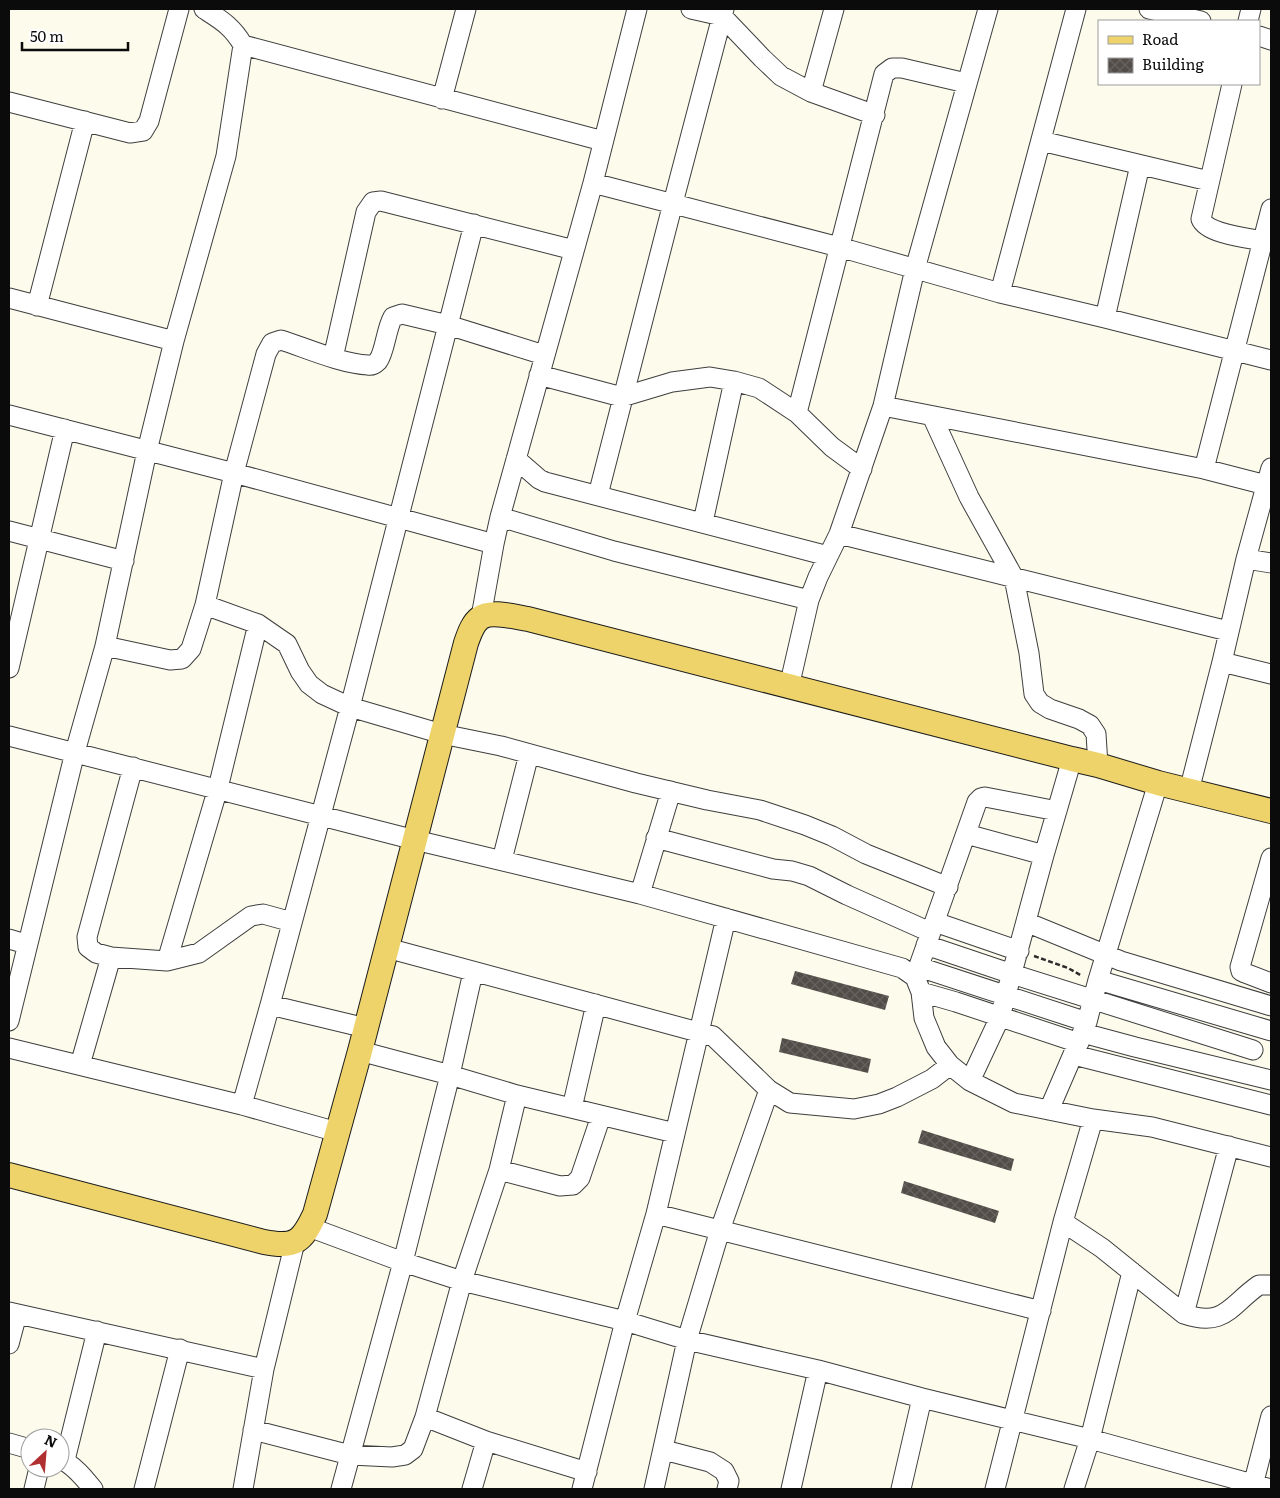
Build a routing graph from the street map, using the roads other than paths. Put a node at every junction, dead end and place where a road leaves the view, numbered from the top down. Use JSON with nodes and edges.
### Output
{"nodes":[{"id":1,"x":179,"y":9,"type":"edge"},
{"id":2,"x":204,"y":9,"type":"edge"},
{"id":3,"x":466,"y":9,"type":"edge"},
{"id":4,"x":637,"y":9,"type":"edge"},
{"id":5,"x":691,"y":9,"type":"edge"},
{"id":6,"x":834,"y":9,"type":"edge"},
{"id":7,"x":988,"y":9,"type":"edge"},
{"id":8,"x":1076,"y":9,"type":"edge"},
{"id":9,"x":1149,"y":9,"type":"edge"},
{"id":10,"x":723,"y":13,"type":"edge"},
{"id":11,"x":1197,"y":20,"type":"edge"},
{"id":12,"x":243,"y":45,"type":"junction"},
{"id":13,"x":966,"y":83,"type":"junction"},
{"id":14,"x":1232,"y":85,"type":"edge"},
{"id":15,"x":811,"y":92,"type":"junction"},
{"id":16,"x":442,"y":99,"type":"junction"},
{"id":17,"x":9,"y":102,"type":"edge"},
{"id":18,"x":875,"y":115,"type":"junction"},
{"id":19,"x":86,"y":122,"type":"junction"},
{"id":20,"x":603,"y":141,"type":"junction"},
{"id":21,"x":1041,"y":141,"type":"junction"},
{"id":22,"x":1140,"y":165,"type":"junction"},
{"id":23,"x":1209,"y":181,"type":"junction"},
{"id":24,"x":593,"y":182,"type":"junction"},
{"id":25,"x":672,"y":203,"type":"junction"},
{"id":26,"x":1271,"y":209,"type":"edge"},
{"id":27,"x":474,"y":224,"type":"junction"},
{"id":28,"x":1263,"y":241,"type":"junction"},
{"id":29,"x":839,"y":247,"type":"junction"},
{"id":30,"x":574,"y":250,"type":"junction"},
{"id":31,"x":915,"y":269,"type":"junction"},
{"id":32,"x":1000,"y":293,"type":"junction"},
{"id":33,"x":9,"y":298,"type":"edge"},
{"id":34,"x":37,"y":306,"type":"junction"},
{"id":35,"x":1105,"y":318,"type":"junction"},
{"id":36,"x":448,"y":325,"type":"junction"},
{"id":37,"x":174,"y":341,"type":"junction"},
{"id":38,"x":1235,"y":350,"type":"junction"},
{"id":39,"x":544,"y":355,"type":"junction"},
{"id":40,"x":333,"y":358,"type":"junction"},
{"id":41,"x":1271,"y":360,"type":"edge"},
{"id":42,"x":539,"y":376,"type":"junction"},
{"id":43,"x":734,"y":381,"type":"junction"},
{"id":44,"x":622,"y":397,"type":"junction"},
{"id":45,"x":882,"y":406,"type":"junction"},
{"id":46,"x":797,"y":413,"type":"junction"},
{"id":47,"x":9,"y":415,"type":"edge"},
{"id":48,"x":932,"y":416,"type":"junction"},
{"id":49,"x":65,"y":429,"type":"junction"},
{"id":50,"x":147,"y":451,"type":"junction"},
{"id":51,"x":516,"y":459,"type":"junction"},
{"id":52,"x":862,"y":469,"type":"junction"},
{"id":53,"x":1204,"y":469,"type":"junction"},
{"id":54,"x":234,"y":473,"type":"junction"},
{"id":55,"x":1269,"y":477,"type":"edge"},
{"id":56,"x":598,"y":495,"type":"junction"},
{"id":57,"x":500,"y":517,"type":"junction"},
{"id":58,"x":398,"y":518,"type":"junction"},
{"id":59,"x":703,"y":522,"type":"junction"},
{"id":60,"x":9,"y":531,"type":"edge"},
{"id":61,"x":839,"y":534,"type":"junction"},
{"id":62,"x":39,"y":539,"type":"junction"},
{"id":63,"x":494,"y":544,"type":"junction"},
{"id":64,"x":828,"y":556,"type":"junction"},
{"id":65,"x":1246,"y":559,"type":"junction"},
{"id":66,"x":124,"y":561,"type":"junction"},
{"id":67,"x":1271,"y":563,"type":"edge"},
{"id":68,"x":1014,"y":578,"type":"junction"},
{"id":69,"x":809,"y":600,"type":"junction"},
{"id":70,"x":205,"y":605,"type":"junction"},
{"id":71,"x":480,"y":617,"type":"junction"},
{"id":72,"x":258,"y":624,"type":"junction"},
{"id":73,"x":1228,"y":631,"type":"junction"},
{"id":74,"x":105,"y":646,"type":"junction"},
{"id":75,"x":1222,"y":662,"type":"junction"},
{"id":76,"x":9,"y":668,"type":"edge"},
{"id":77,"x":1271,"y":674,"type":"edge"},
{"id":78,"x":789,"y":687,"type":"junction"},
{"id":79,"x":350,"y":707,"type":"junction"},
{"id":80,"x":442,"y":734,"type":"junction"},
{"id":81,"x":9,"y":736,"type":"edge"},
{"id":82,"x":75,"y":752,"type":"junction"},
{"id":83,"x":529,"y":754,"type":"junction"},
{"id":84,"x":1072,"y":759,"type":"junction"},
{"id":85,"x":1098,"y":764,"type":"junction"},
{"id":86,"x":133,"y":767,"type":"junction"},
{"id":87,"x":1158,"y":783,"type":"junction"},
{"id":88,"x":218,"y":788,"type":"junction"},
{"id":89,"x":1189,"y":790,"type":"junction"},
{"id":90,"x":671,"y":791,"type":"junction"},
{"id":91,"x":1057,"y":811,"type":"junction"},
{"id":92,"x":1271,"y":811,"type":"edge"},
{"id":93,"x":321,"y":816,"type":"junction"},
{"id":94,"x":966,"y":834,"type":"junction"},
{"id":95,"x":656,"y":838,"type":"junction"},
{"id":96,"x":415,"y":840,"type":"junction"},
{"id":97,"x":1044,"y":855,"type":"junction"},
{"id":98,"x":1271,"y":858,"type":"edge"},
{"id":99,"x":502,"y":860,"type":"junction"},
{"id":100,"x":948,"y":887,"type":"junction"},
{"id":101,"x":640,"y":894,"type":"junction"},
{"id":102,"x":726,"y":918,"type":"junction"},
{"id":103,"x":292,"y":922,"type":"junction"},
{"id":104,"x":1026,"y":922,"type":"junction"},
{"id":105,"x":931,"y":933,"type":"junction"},
{"id":106,"x":18,"y":942,"type":"edge"},
{"id":107,"x":387,"y":948,"type":"junction"},
{"id":108,"x":1019,"y":951,"type":"junction"},
{"id":109,"x":1107,"y":954,"type":"junction"},
{"id":110,"x":111,"y":957,"type":"junction"},
{"id":111,"x":167,"y":961,"type":"junction"},
{"id":112,"x":473,"y":972,"type":"junction"},
{"id":113,"x":1012,"y":974,"type":"junction"},
{"id":114,"x":918,"y":979,"type":"junction"},
{"id":115,"x":1098,"y":980,"type":"junction"},
{"id":116,"x":1271,"y":983,"type":"edge"},
{"id":117,"x":1006,"y":995,"type":"junction"},
{"id":118,"x":1093,"y":999,"type":"junction"},
{"id":119,"x":1271,"y":1003,"type":"edge"},
{"id":120,"x":596,"y":1004,"type":"junction"},
{"id":121,"x":270,"y":1005,"type":"junction"},
{"id":122,"x":1000,"y":1018,"type":"junction"},
{"id":123,"x":9,"y":1021,"type":"edge"},
{"id":124,"x":366,"y":1028,"type":"junction"},
{"id":125,"x":1266,"y":1030,"type":"edge"},
{"id":126,"x":700,"y":1031,"type":"junction"},
{"id":127,"x":1081,"y":1038,"type":"junction"},
{"id":128,"x":9,"y":1048,"type":"edge"},
{"id":129,"x":1253,"y":1050,"type":"junction"},
{"id":130,"x":360,"y":1052,"type":"junction"},
{"id":131,"x":80,"y":1065,"type":"junction"},
{"id":132,"x":950,"y":1066,"type":"junction"},
{"id":133,"x":1246,"y":1074,"type":"junction"},
{"id":134,"x":450,"y":1075,"type":"junction"},
{"id":135,"x":1271,"y":1080,"type":"edge"},
{"id":136,"x":970,"y":1081,"type":"junction"},
{"id":137,"x":769,"y":1090,"type":"junction"},
{"id":138,"x":517,"y":1095,"type":"junction"},
{"id":139,"x":242,"y":1105,"type":"junction"},
{"id":140,"x":1271,"y":1105,"type":"edge"},
{"id":141,"x":572,"y":1108,"type":"junction"},
{"id":142,"x":1049,"y":1110,"type":"junction"},
{"id":143,"x":601,"y":1116,"type":"junction"},
{"id":144,"x":1093,"y":1119,"type":"junction"},
{"id":145,"x":337,"y":1132,"type":"junction"},
{"id":146,"x":675,"y":1133,"type":"junction"},
{"id":147,"x":1228,"y":1146,"type":"junction"},
{"id":148,"x":1271,"y":1157,"type":"edge"},
{"id":149,"x":499,"y":1170,"type":"junction"},
{"id":150,"x":9,"y":1175,"type":"edge"},
{"id":151,"x":656,"y":1214,"type":"junction"},
{"id":152,"x":1063,"y":1222,"type":"junction"},
{"id":153,"x":720,"y":1230,"type":"junction"},
{"id":154,"x":302,"y":1234,"type":"junction"},
{"id":155,"x":403,"y":1262,"type":"junction"},
{"id":156,"x":1132,"y":1272,"type":"junction"},
{"id":157,"x":462,"y":1281,"type":"junction"},
{"id":158,"x":1271,"y":1286,"type":"edge"},
{"id":159,"x":1040,"y":1311,"type":"junction"},
{"id":160,"x":13,"y":1313,"type":"edge"},
{"id":161,"x":1184,"y":1314,"type":"junction"},
{"id":162,"x":625,"y":1322,"type":"junction"},
{"id":163,"x":97,"y":1331,"type":"junction"},
{"id":164,"x":687,"y":1340,"type":"junction"},
{"id":165,"x":9,"y":1344,"type":"edge"},
{"id":166,"x":180,"y":1349,"type":"junction"},
{"id":167,"x":264,"y":1369,"type":"junction"},
{"id":168,"x":818,"y":1370,"type":"junction"},
{"id":169,"x":922,"y":1398,"type":"junction"},
{"id":170,"x":1271,"y":1416,"type":"edge"},
{"id":171,"x":425,"y":1417,"type":"junction"},
{"id":172,"x":1012,"y":1420,"type":"junction"},
{"id":173,"x":70,"y":1430,"type":"edge"},
{"id":174,"x":253,"y":1430,"type":"junction"},
{"id":175,"x":1090,"y":1439,"type":"junction"},
{"id":176,"x":486,"y":1441,"type":"junction"},
{"id":177,"x":664,"y":1450,"type":"junction"},
{"id":178,"x":350,"y":1455,"type":"junction"},
{"id":179,"x":70,"y":1466,"type":"edge"},
{"id":180,"x":584,"y":1480,"type":"edge"},
{"id":181,"x":1252,"y":1487,"type":"edge"},
{"id":182,"x":93,"y":1489,"type":"edge"},
{"id":183,"x":144,"y":1489,"type":"edge"},
{"id":184,"x":243,"y":1489,"type":"edge"},
{"id":185,"x":341,"y":1489,"type":"edge"},
{"id":186,"x":472,"y":1489,"type":"edge"},
{"id":187,"x":654,"y":1489,"type":"edge"},
{"id":188,"x":727,"y":1489,"type":"edge"},
{"id":189,"x":791,"y":1489,"type":"edge"},
{"id":190,"x":902,"y":1489,"type":"edge"},
{"id":191,"x":995,"y":1489,"type":"edge"},
{"id":192,"x":1074,"y":1489,"type":"edge"},
{"id":193,"x":1271,"y":1489,"type":"edge"}],
"edges":[{"from":1,"to":19,"type":"street"},
{"from":2,"to":12,"type":"street"},
{"from":3,"to":16,"type":"street"},
{"from":4,"to":20,"type":"street"},
{"from":5,"to":10,"type":"street"},
{"from":6,"to":15,"type":"street"},
{"from":7,"to":13,"type":"street"},
{"from":8,"to":21,"type":"street"},
{"from":9,"to":11,"type":"street"},
{"from":10,"to":15,"type":"street"},
{"from":10,"to":25,"type":"street"},
{"from":12,"to":16,"type":"street"},
{"from":12,"to":37,"type":"street"},
{"from":13,"to":18,"type":"street"},
{"from":13,"to":31,"type":"street"},
{"from":14,"to":23,"type":"street"},
{"from":15,"to":18,"type":"street"},
{"from":16,"to":20,"type":"street"},
{"from":17,"to":19,"type":"street"},
{"from":18,"to":29,"type":"street"},
{"from":19,"to":34,"type":"street"},
{"from":20,"to":24,"type":"street"},
{"from":21,"to":22,"type":"street"},
{"from":21,"to":32,"type":"street"},
{"from":22,"to":23,"type":"street"},
{"from":22,"to":35,"type":"street"},
{"from":23,"to":28,"type":"street"},
{"from":24,"to":25,"type":"street"},
{"from":24,"to":30,"type":"street"},
{"from":25,"to":29,"type":"street"},
{"from":25,"to":44,"type":"street"},
{"from":26,"to":28,"type":"street"},
{"from":27,"to":30,"type":"street"},
{"from":27,"to":36,"type":"street"},
{"from":27,"to":40,"type":"street"},
{"from":28,"to":38,"type":"street"},
{"from":29,"to":31,"type":"street"},
{"from":29,"to":46,"type":"street"},
{"from":30,"to":39,"type":"street"},
{"from":31,"to":32,"type":"street"},
{"from":31,"to":45,"type":"street"},
{"from":32,"to":35,"type":"street"},
{"from":33,"to":34,"type":"street"},
{"from":34,"to":37,"type":"street"},
{"from":35,"to":38,"type":"street"},
{"from":36,"to":39,"type":"street"},
{"from":36,"to":40,"type":"street"},
{"from":36,"to":58,"type":"street"},
{"from":37,"to":50,"type":"street"},
{"from":38,"to":41,"type":"street"},
{"from":38,"to":53,"type":"street"},
{"from":39,"to":42,"type":"street"},
{"from":40,"to":54,"type":"street"},
{"from":42,"to":44,"type":"street"},
{"from":42,"to":51,"type":"street"},
{"from":43,"to":44,"type":"street"},
{"from":43,"to":46,"type":"street"},
{"from":43,"to":59,"type":"street"},
{"from":44,"to":56,"type":"street"},
{"from":45,"to":48,"type":"street"},
{"from":45,"to":52,"type":"street"},
{"from":46,"to":52,"type":"street"},
{"from":47,"to":49,"type":"street"},
{"from":48,"to":53,"type":"street"},
{"from":48,"to":68,"type":"street"},
{"from":49,"to":50,"type":"street"},
{"from":49,"to":62,"type":"street"},
{"from":50,"to":54,"type":"street"},
{"from":50,"to":66,"type":"street"},
{"from":51,"to":56,"type":"street"},
{"from":51,"to":57,"type":"street"},
{"from":52,"to":61,"type":"street"},
{"from":53,"to":55,"type":"street"},
{"from":54,"to":58,"type":"street"},
{"from":54,"to":70,"type":"street"},
{"from":55,"to":65,"type":"street"},
{"from":56,"to":59,"type":"street"},
{"from":57,"to":63,"type":"street"},
{"from":57,"to":69,"type":"street"},
{"from":58,"to":63,"type":"street"},
{"from":58,"to":79,"type":"street"},
{"from":59,"to":64,"type":"street"},
{"from":60,"to":62,"type":"street"},
{"from":61,"to":64,"type":"street"},
{"from":61,"to":68,"type":"street"},
{"from":62,"to":66,"type":"street"},
{"from":62,"to":76,"type":"street"},
{"from":63,"to":71,"type":"street"},
{"from":64,"to":69,"type":"street"},
{"from":65,"to":67,"type":"street"},
{"from":65,"to":73,"type":"street"},
{"from":66,"to":74,"type":"street"},
{"from":68,"to":73,"type":"street"},
{"from":68,"to":85,"type":"street"},
{"from":69,"to":78,"type":"street"},
{"from":70,"to":72,"type":"street"},
{"from":70,"to":74,"type":"street"},
{"from":71,"to":78,"type":"main road"},
{"from":71,"to":80,"type":"main road"},
{"from":72,"to":79,"type":"street"},
{"from":72,"to":88,"type":"street"},
{"from":73,"to":75,"type":"street"},
{"from":74,"to":82,"type":"street"},
{"from":75,"to":77,"type":"street"},
{"from":75,"to":89,"type":"street"},
{"from":78,"to":84,"type":"main road"},
{"from":79,"to":80,"type":"street"},
{"from":79,"to":93,"type":"street"},
{"from":80,"to":83,"type":"street"},
{"from":80,"to":96,"type":"main road"},
{"from":81,"to":82,"type":"street"},
{"from":82,"to":86,"type":"street"},
{"from":82,"to":106,"type":"street"},
{"from":83,"to":90,"type":"street"},
{"from":83,"to":99,"type":"street"},
{"from":84,"to":85,"type":"main road"},
{"from":84,"to":91,"type":"street"},
{"from":85,"to":87,"type":"main road"},
{"from":86,"to":88,"type":"street"},
{"from":86,"to":110,"type":"street"},
{"from":87,"to":89,"type":"main road"},
{"from":87,"to":109,"type":"street"},
{"from":88,"to":93,"type":"street"},
{"from":88,"to":111,"type":"street"},
{"from":89,"to":92,"type":"main road"},
{"from":90,"to":95,"type":"street"},
{"from":90,"to":100,"type":"street"},
{"from":91,"to":94,"type":"street"},
{"from":91,"to":97,"type":"street"},
{"from":93,"to":96,"type":"street"},
{"from":93,"to":103,"type":"street"},
{"from":94,"to":97,"type":"street"},
{"from":94,"to":100,"type":"street"},
{"from":95,"to":101,"type":"street"},
{"from":95,"to":105,"type":"street"},
{"from":96,"to":99,"type":"street"},
{"from":96,"to":107,"type":"main road"},
{"from":97,"to":104,"type":"street"},
{"from":98,"to":116,"type":"street"},
{"from":99,"to":101,"type":"street"},
{"from":100,"to":105,"type":"street"},
{"from":101,"to":102,"type":"street"},
{"from":102,"to":114,"type":"street"},
{"from":102,"to":126,"type":"street"},
{"from":103,"to":111,"type":"street"},
{"from":103,"to":121,"type":"street"},
{"from":104,"to":108,"type":"street"},
{"from":104,"to":109,"type":"street"},
{"from":105,"to":108,"type":"street"},
{"from":105,"to":113,"type":"street"},
{"from":105,"to":114,"type":"street"},
{"from":106,"to":123,"type":"street"},
{"from":107,"to":112,"type":"street"},
{"from":107,"to":124,"type":"main road"},
{"from":108,"to":113,"type":"street"},
{"from":109,"to":115,"type":"street"},
{"from":109,"to":119,"type":"street"},
{"from":110,"to":111,"type":"street"},
{"from":110,"to":131,"type":"street"},
{"from":112,"to":120,"type":"street"},
{"from":112,"to":134,"type":"street"},
{"from":113,"to":117,"type":"street"},
{"from":113,"to":118,"type":"street"},
{"from":114,"to":117,"type":"street"},
{"from":114,"to":122,"type":"street"},
{"from":114,"to":132,"type":"street"},
{"from":115,"to":118,"type":"street"},
{"from":115,"to":125,"type":"street"},
{"from":117,"to":122,"type":"street"},
{"from":117,"to":127,"type":"street"},
{"from":118,"to":127,"type":"street"},
{"from":118,"to":129,"type":"street"},
{"from":119,"to":125,"type":"street"},
{"from":120,"to":126,"type":"street"},
{"from":120,"to":141,"type":"street"},
{"from":121,"to":124,"type":"street"},
{"from":121,"to":139,"type":"street"},
{"from":122,"to":127,"type":"street"},
{"from":122,"to":136,"type":"street"},
{"from":124,"to":130,"type":"main road"},
{"from":125,"to":129,"type":"street"},
{"from":126,"to":137,"type":"street"},
{"from":126,"to":146,"type":"street"},
{"from":127,"to":133,"type":"street"},
{"from":127,"to":140,"type":"street"},
{"from":127,"to":142,"type":"street"},
{"from":128,"to":131,"type":"street"},
{"from":129,"to":133,"type":"street"},
{"from":130,"to":134,"type":"street"},
{"from":130,"to":145,"type":"main road"},
{"from":131,"to":139,"type":"street"},
{"from":132,"to":136,"type":"street"},
{"from":132,"to":137,"type":"street"},
{"from":133,"to":135,"type":"street"},
{"from":134,"to":138,"type":"street"},
{"from":134,"to":155,"type":"street"},
{"from":136,"to":142,"type":"street"},
{"from":137,"to":153,"type":"street"},
{"from":138,"to":141,"type":"street"},
{"from":138,"to":149,"type":"street"},
{"from":139,"to":145,"type":"street"},
{"from":141,"to":143,"type":"street"},
{"from":142,"to":144,"type":"street"},
{"from":143,"to":146,"type":"street"},
{"from":143,"to":149,"type":"street"},
{"from":144,"to":147,"type":"street"},
{"from":144,"to":152,"type":"street"},
{"from":145,"to":154,"type":"main road"},
{"from":146,"to":151,"type":"street"},
{"from":147,"to":148,"type":"street"},
{"from":147,"to":161,"type":"street"},
{"from":149,"to":157,"type":"street"},
{"from":150,"to":154,"type":"main road"},
{"from":151,"to":153,"type":"street"},
{"from":151,"to":162,"type":"street"},
{"from":152,"to":156,"type":"street"},
{"from":152,"to":159,"type":"street"},
{"from":153,"to":159,"type":"street"},
{"from":153,"to":164,"type":"street"},
{"from":154,"to":155,"type":"street"},
{"from":154,"to":167,"type":"street"},
{"from":155,"to":157,"type":"street"},
{"from":155,"to":178,"type":"street"},
{"from":156,"to":161,"type":"street"},
{"from":156,"to":175,"type":"street"},
{"from":157,"to":162,"type":"street"},
{"from":157,"to":171,"type":"street"},
{"from":158,"to":161,"type":"street"},
{"from":159,"to":172,"type":"street"},
{"from":160,"to":163,"type":"street"},
{"from":160,"to":165,"type":"street"},
{"from":162,"to":164,"type":"street"},
{"from":162,"to":180,"type":"street"},
{"from":163,"to":166,"type":"street"},
{"from":163,"to":173,"type":"street"},
{"from":164,"to":168,"type":"street"},
{"from":164,"to":177,"type":"street"},
{"from":166,"to":167,"type":"street"},
{"from":166,"to":183,"type":"street"},
{"from":167,"to":174,"type":"street"},
{"from":168,"to":169,"type":"street"},
{"from":168,"to":189,"type":"street"},
{"from":169,"to":172,"type":"street"},
{"from":169,"to":190,"type":"street"},
{"from":170,"to":181,"type":"street"},
{"from":171,"to":176,"type":"street"},
{"from":171,"to":178,"type":"street"},
{"from":172,"to":175,"type":"street"},
{"from":172,"to":191,"type":"street"},
{"from":174,"to":178,"type":"street"},
{"from":174,"to":184,"type":"street"},
{"from":175,"to":181,"type":"street"},
{"from":175,"to":192,"type":"street"},
{"from":176,"to":180,"type":"street"},
{"from":176,"to":186,"type":"street"},
{"from":177,"to":187,"type":"street"},
{"from":177,"to":188,"type":"street"},
{"from":178,"to":185,"type":"street"},
{"from":179,"to":182,"type":"street"},
{"from":181,"to":193,"type":"street"}]}
